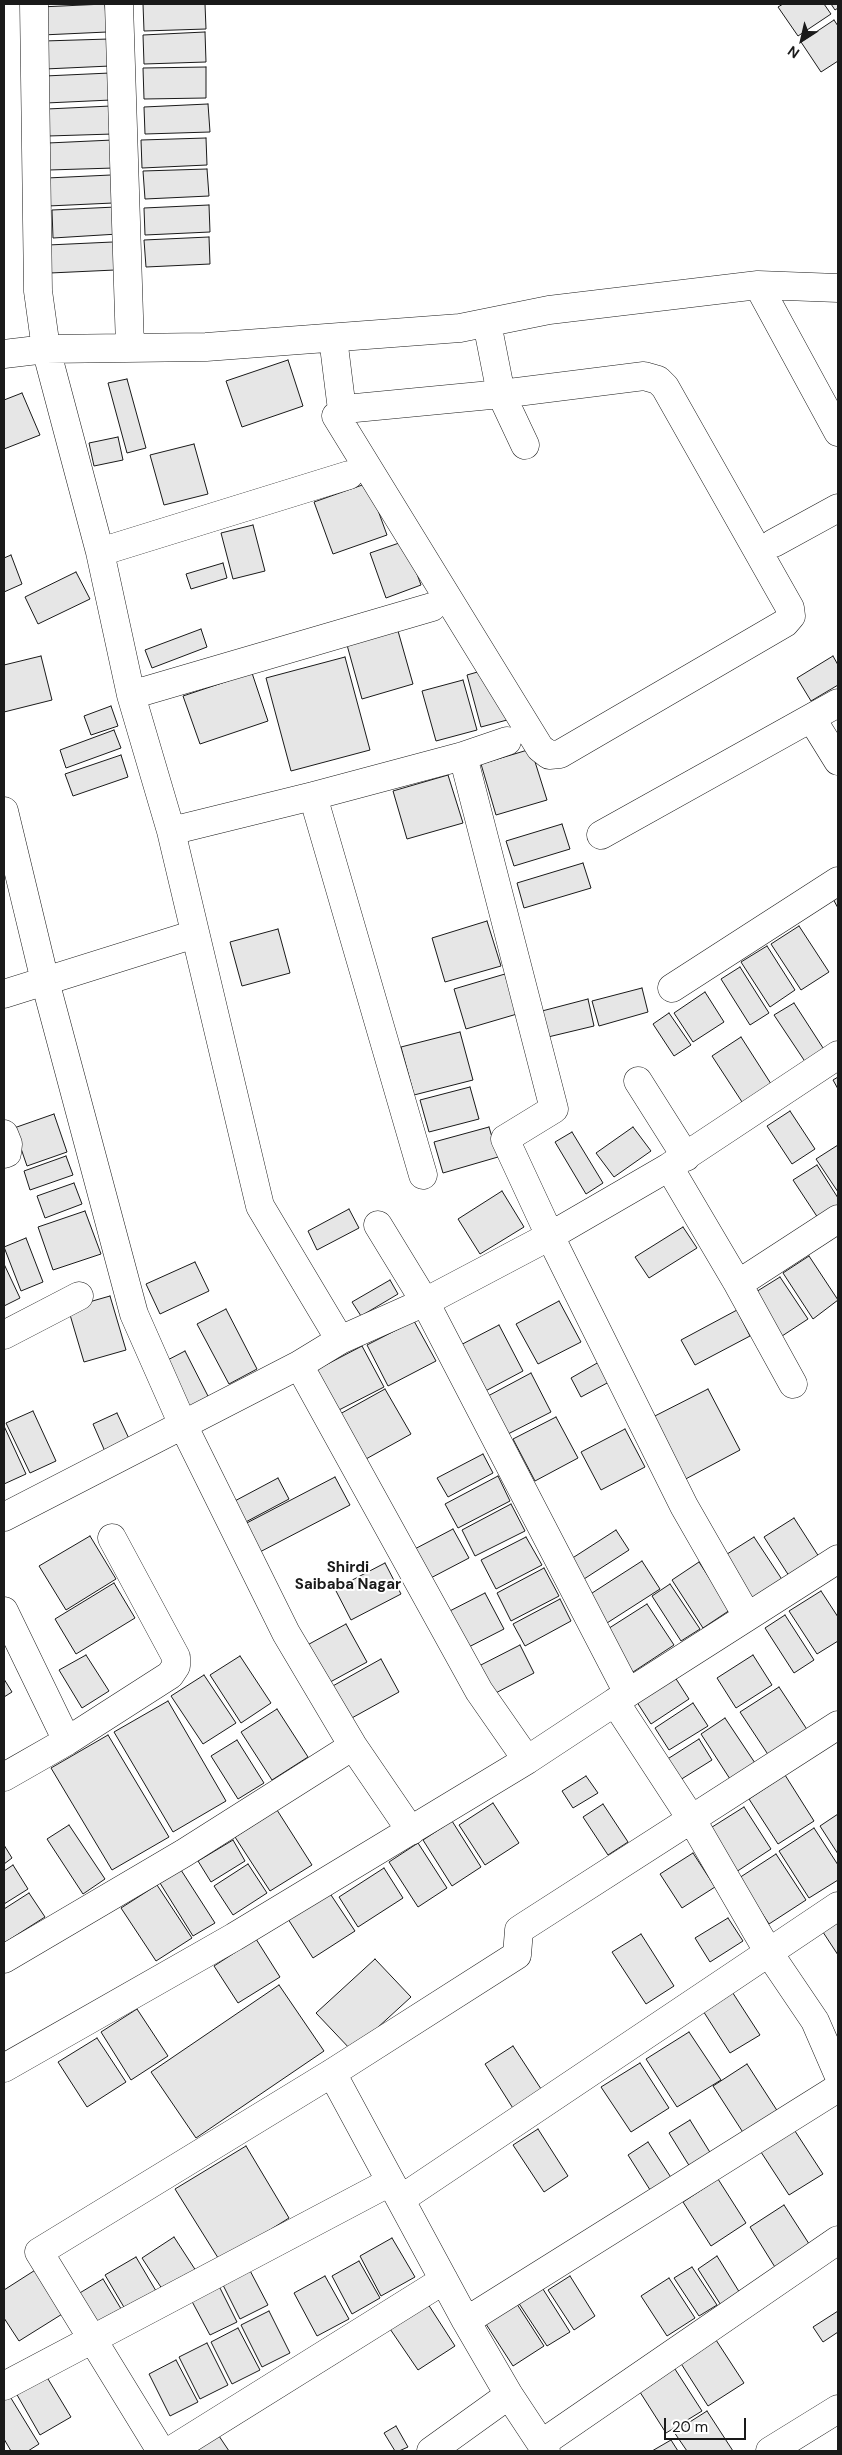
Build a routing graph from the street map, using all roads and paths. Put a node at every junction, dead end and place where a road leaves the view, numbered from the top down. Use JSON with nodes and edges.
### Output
{"nodes":[{"id":1,"x":34,"y":4,"type":"edge"},
{"id":2,"x":119,"y":4,"type":"edge"},
{"id":3,"x":758,"y":285,"type":"junction"},
{"id":4,"x":838,"y":288,"type":"edge"},
{"id":5,"x":487,"y":323,"type":"junction"},
{"id":6,"x":333,"y":338,"type":"junction"},
{"id":7,"x":130,"y":347,"type":"junction"},
{"id":8,"x":46,"y":349,"type":"junction"},
{"id":9,"x":4,"y":354,"type":"edge"},
{"id":10,"x":501,"y":394,"type":"junction"},
{"id":11,"x":342,"y":410,"type":"junction"},
{"id":12,"x":838,"y":432,"type":"edge"},
{"id":13,"x":525,"y":445,"type":"dead end"},
{"id":14,"x":348,"y":475,"type":"dead end"},
{"id":15,"x":838,"y":508,"type":"edge"},
{"id":16,"x":774,"y":543,"type":"dead end"},
{"id":17,"x":100,"y":552,"type":"junction"},
{"id":18,"x":432,"y":607,"type":"dead end"},
{"id":19,"x":131,"y":695,"type":"junction"},
{"id":20,"x":838,"y":703,"type":"edge"},
{"id":21,"x":812,"y":719,"type":"junction"},
{"id":22,"x":507,"y":741,"type":"dead end"},
{"id":23,"x":463,"y":756,"type":"junction"},
{"id":24,"x":838,"y":761,"type":"edge"},
{"id":25,"x":313,"y":796,"type":"junction"},
{"id":26,"x":4,"y":811,"type":"edge"},
{"id":27,"x":171,"y":831,"type":"junction"},
{"id":28,"x":601,"y":835,"type":"dead end"},
{"id":29,"x":838,"y":881,"type":"edge"},
{"id":30,"x":195,"y":934,"type":"junction"},
{"id":31,"x":45,"y":981,"type":"junction"},
{"id":32,"x":672,"y":988,"type":"dead end"},
{"id":33,"x":4,"y":994,"type":"edge"},
{"id":34,"x":838,"y":1056,"type":"edge"},
{"id":35,"x":638,"y":1081,"type":"dead end"},
{"id":36,"x":4,"y":1134,"type":"edge"},
{"id":37,"x":4,"y":1154,"type":"edge"},
{"id":38,"x":678,"y":1162,"type":"junction"},
{"id":39,"x":423,"y":1175,"type":"dead end"},
{"id":40,"x":838,"y":1219,"type":"edge"},
{"id":41,"x":378,"y":1226,"type":"dead end"},
{"id":42,"x":550,"y":1236,"type":"junction"},
{"id":43,"x":738,"y":1284,"type":"junction"},
{"id":44,"x":79,"y":1296,"type":"dead end"},
{"id":45,"x":425,"y":1302,"type":"junction"},
{"id":46,"x":4,"y":1335,"type":"edge"},
{"id":47,"x":340,"y":1340,"type":"junction"},
{"id":48,"x":299,"y":1365,"type":"junction"},
{"id":49,"x":793,"y":1384,"type":"dead end"},
{"id":50,"x":183,"y":1425,"type":"junction"},
{"id":51,"x":4,"y":1517,"type":"edge"},
{"id":52,"x":112,"y":1538,"type":"dead end"},
{"id":53,"x":838,"y":1559,"type":"edge"},
{"id":54,"x":4,"y":1610,"type":"edge"},
{"id":55,"x":747,"y":1616,"type":"junction"},
{"id":56,"x":621,"y":1697,"type":"junction"},
{"id":57,"x":838,"y":1725,"type":"edge"},
{"id":58,"x":67,"y":1741,"type":"junction"},
{"id":59,"x":354,"y":1746,"type":"junction"},
{"id":60,"x":527,"y":1760,"type":"junction"},
{"id":61,"x":4,"y":1777,"type":"edge"},
{"id":62,"x":692,"y":1820,"type":"junction"},
{"id":63,"x":410,"y":1830,"type":"junction"},
{"id":64,"x":838,"y":1906,"type":"edge"},
{"id":65,"x":769,"y":1953,"type":"junction"},
{"id":66,"x":4,"y":1958,"type":"edge"},
{"id":67,"x":4,"y":2068,"type":"edge"},
{"id":68,"x":332,"y":2073,"type":"junction"},
{"id":69,"x":838,"y":2074,"type":"edge"},
{"id":70,"x":838,"y":2088,"type":"edge"},
{"id":71,"x":396,"y":2191,"type":"junction"},
{"id":72,"x":838,"y":2240,"type":"edge"},
{"id":73,"x":444,"y":2280,"type":"junction"},
{"id":74,"x":466,"y":2320,"type":"junction"},
{"id":75,"x":94,"y":2340,"type":"junction"},
{"id":76,"x":4,"y":2386,"type":"edge"},
{"id":77,"x":509,"y":2395,"type":"junction"},
{"id":78,"x":838,"y":2409,"type":"edge"},
{"id":79,"x":544,"y":2448,"type":"edge"},
{"id":80,"x":162,"y":2451,"type":"edge"},
{"id":81,"x":170,"y":2451,"type":"edge"},
{"id":82,"x":431,"y":2451,"type":"edge"},
{"id":83,"x":770,"y":2451,"type":"edge"}],
"edges":[{"from":1,"to":8,"type":"street"},
{"from":2,"to":7,"type":"street"},
{"from":3,"to":4,"type":"street"},
{"from":3,"to":5,"type":"street"},
{"from":3,"to":12,"type":"street"},
{"from":5,"to":6,"type":"street"},
{"from":5,"to":10,"type":"street"},
{"from":6,"to":7,"type":"street"},
{"from":6,"to":11,"type":"street"},
{"from":7,"to":8,"type":"street"},
{"from":8,"to":9,"type":"street"},
{"from":8,"to":17,"type":"street"},
{"from":10,"to":11,"type":"street"},
{"from":10,"to":11,"type":"street"},
{"from":10,"to":13,"type":"street"},
{"from":14,"to":17,"type":"street"},
{"from":15,"to":16,"type":"street"},
{"from":17,"to":19,"type":"street"},
{"from":18,"to":19,"type":"street"},
{"from":19,"to":27,"type":"street"},
{"from":20,"to":21,"type":"street"},
{"from":21,"to":24,"type":"street"},
{"from":21,"to":28,"type":"street"},
{"from":22,"to":23,"type":"street"},
{"from":23,"to":25,"type":"street"},
{"from":23,"to":42,"type":"street"},
{"from":25,"to":27,"type":"street"},
{"from":25,"to":39,"type":"street"},
{"from":26,"to":31,"type":"street"},
{"from":27,"to":30,"type":"street"},
{"from":29,"to":32,"type":"street"},
{"from":30,"to":31,"type":"street"},
{"from":30,"to":47,"type":"street"},
{"from":31,"to":33,"type":"street"},
{"from":31,"to":50,"type":"street"},
{"from":34,"to":38,"type":"street"},
{"from":35,"to":38,"type":"street"},
{"from":36,"to":37,"type":"street"},
{"from":38,"to":42,"type":"street"},
{"from":38,"to":43,"type":"street"},
{"from":40,"to":43,"type":"street"},
{"from":41,"to":45,"type":"street"},
{"from":42,"to":45,"type":"street"},
{"from":42,"to":55,"type":"street"},
{"from":43,"to":49,"type":"street"},
{"from":44,"to":46,"type":"street"},
{"from":45,"to":47,"type":"street"},
{"from":45,"to":56,"type":"street"},
{"from":47,"to":48,"type":"street"},
{"from":48,"to":50,"type":"street"},
{"from":48,"to":60,"type":"street"},
{"from":50,"to":51,"type":"street"},
{"from":50,"to":59,"type":"street"},
{"from":52,"to":58,"type":"street"},
{"from":53,"to":55,"type":"street"},
{"from":54,"to":58,"type":"street"},
{"from":55,"to":56,"type":"street"},
{"from":56,"to":60,"type":"street"},
{"from":56,"to":62,"type":"street"},
{"from":57,"to":62,"type":"street"},
{"from":58,"to":61,"type":"street"},
{"from":59,"to":63,"type":"street"},
{"from":59,"to":66,"type":"street"},
{"from":60,"to":63,"type":"street"},
{"from":62,"to":65,"type":"street"},
{"from":62,"to":68,"type":"street"},
{"from":63,"to":67,"type":"street"},
{"from":64,"to":65,"type":"street"},
{"from":65,"to":69,"type":"street"},
{"from":65,"to":71,"type":"street"},
{"from":68,"to":71,"type":"street"},
{"from":68,"to":75,"type":"street"},
{"from":70,"to":74,"type":"street"},
{"from":71,"to":73,"type":"street"},
{"from":71,"to":75,"type":"street"},
{"from":72,"to":79,"type":"street"},
{"from":73,"to":74,"type":"street"},
{"from":73,"to":81,"type":"street"},
{"from":74,"to":77,"type":"street"},
{"from":75,"to":76,"type":"street"},
{"from":75,"to":80,"type":"street"},
{"from":77,"to":79,"type":"street"},
{"from":77,"to":82,"type":"street"},
{"from":78,"to":83,"type":"street"}]}
